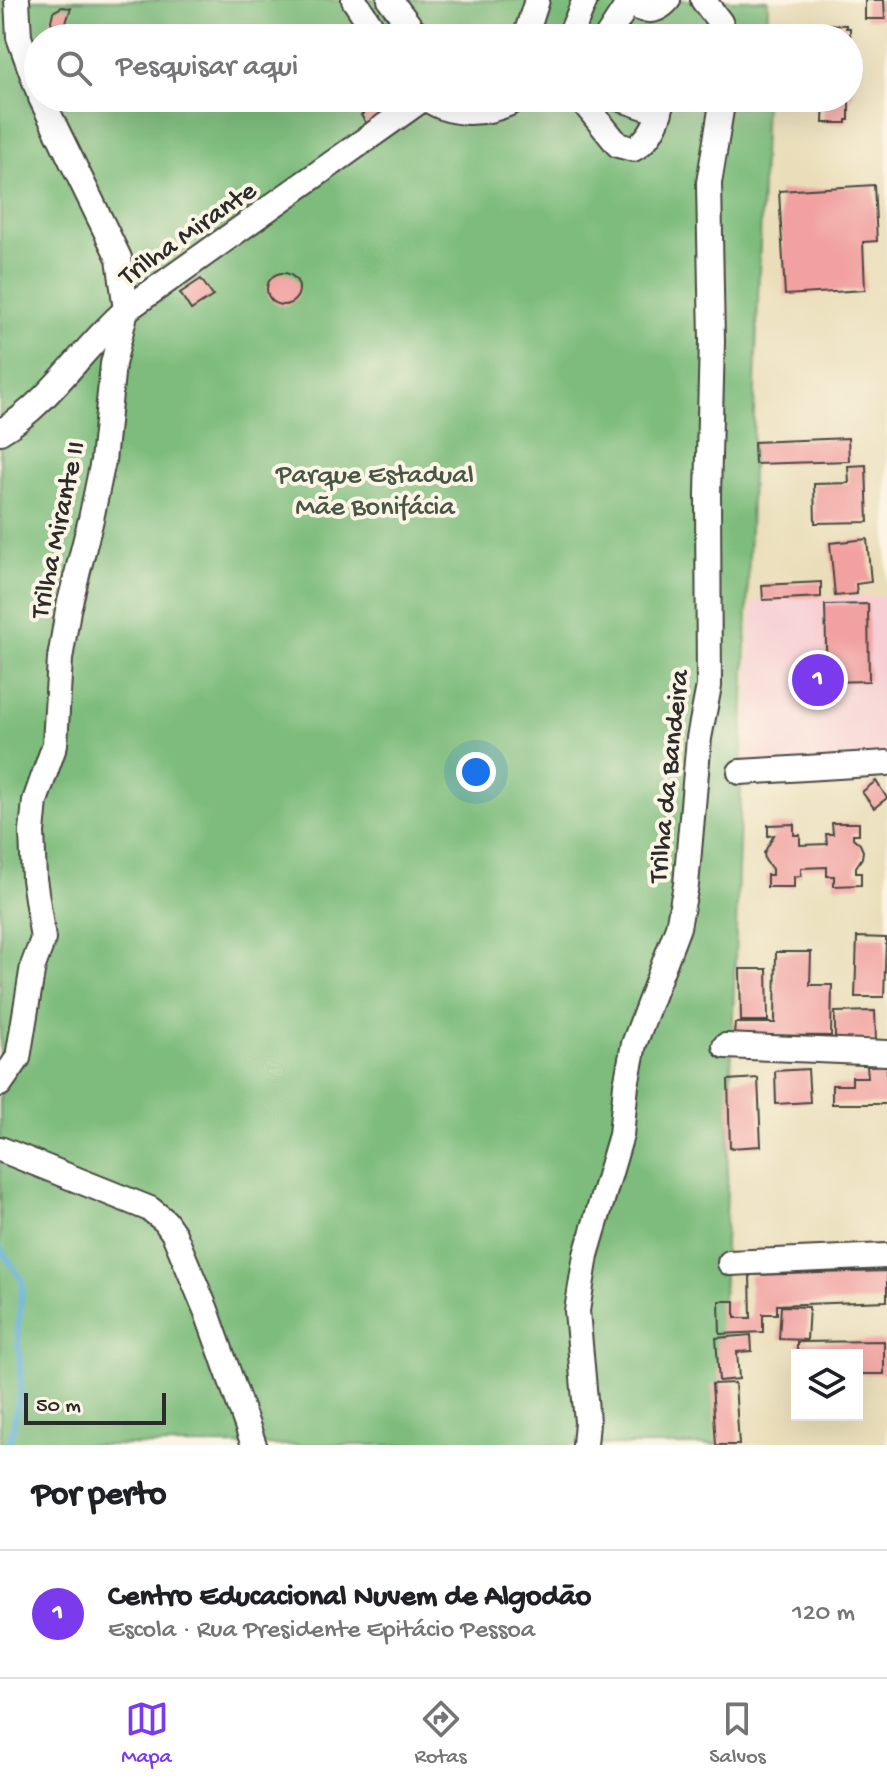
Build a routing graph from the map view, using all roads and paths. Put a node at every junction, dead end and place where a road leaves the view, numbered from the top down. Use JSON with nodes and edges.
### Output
{"nodes":[{"id":1,"x":17,"y":0,"type":"edge"},
{"id":2,"x":354,"y":0,"type":"edge"},
{"id":3,"x":390,"y":0,"type":"edge"},
{"id":4,"x":537,"y":0,"type":"edge"},
{"id":5,"x":585,"y":0,"type":"edge"},
{"id":6,"x":629,"y":0,"type":"edge"},
{"id":7,"x":668,"y":0,"type":"edge"},
{"id":8,"x":703,"y":0,"type":"edge"},
{"id":9,"x":370,"y":24,"type":"edge"},
{"id":10,"x":409,"y":24,"type":"edge"},
{"id":11,"x":529,"y":24,"type":"edge"},
{"id":12,"x":575,"y":24,"type":"edge"},
{"id":13,"x":614,"y":24,"type":"edge"},
{"id":14,"x":721,"y":24,"type":"edge"},
{"id":15,"x":24,"y":51,"type":"edge"},
{"id":16,"x":48,"y":112,"type":"edge"},
{"id":17,"x":405,"y":112,"type":"edge"},
{"id":18,"x":595,"y":112,"type":"edge"},
{"id":19,"x":661,"y":112,"type":"edge"},
{"id":20,"x":721,"y":112,"type":"edge"},
{"id":21,"x":126,"y":310,"type":"junction"},
{"id":22,"x":0,"y":432,"type":"edge"},
{"id":23,"x":887,"y":763,"type":"edge"},
{"id":24,"x":740,"y":772,"type":"dead end"},
{"id":25,"x":725,"y":1046,"type":"dead end"},
{"id":26,"x":887,"y":1053,"type":"edge"},
{"id":27,"x":0,"y":1084,"type":"edge"},
{"id":28,"x":0,"y":1149,"type":"edge"},
{"id":29,"x":887,"y":1256,"type":"edge"},
{"id":30,"x":730,"y":1263,"type":"dead end"},
{"id":31,"x":254,"y":1445,"type":"edge"},
{"id":32,"x":585,"y":1445,"type":"edge"}],
"edges":[{"from":1,"to":15,"type":"street"},
{"from":2,"to":9,"type":"street"},
{"from":3,"to":10,"type":"street"},
{"from":4,"to":11,"type":"street"},
{"from":5,"to":12,"type":"street"},
{"from":6,"to":7,"type":"street"},
{"from":6,"to":13,"type":"street"},
{"from":8,"to":14,"type":"street"},
{"from":16,"to":21,"type":"street"},
{"from":17,"to":21,"type":"street","name":"Trilha Mirante"},
{"from":18,"to":19,"type":"street"},
{"from":20,"to":32,"type":"street","name":"Trilha da Bandeira"},
{"from":21,"to":22,"type":"street","name":"Trilha Mirante"},
{"from":21,"to":27,"type":"street","name":"Trilha Mirante II"},
{"from":23,"to":24,"type":"street"},
{"from":25,"to":26,"type":"street"},
{"from":28,"to":31,"type":"street"},
{"from":29,"to":30,"type":"street"}]}
